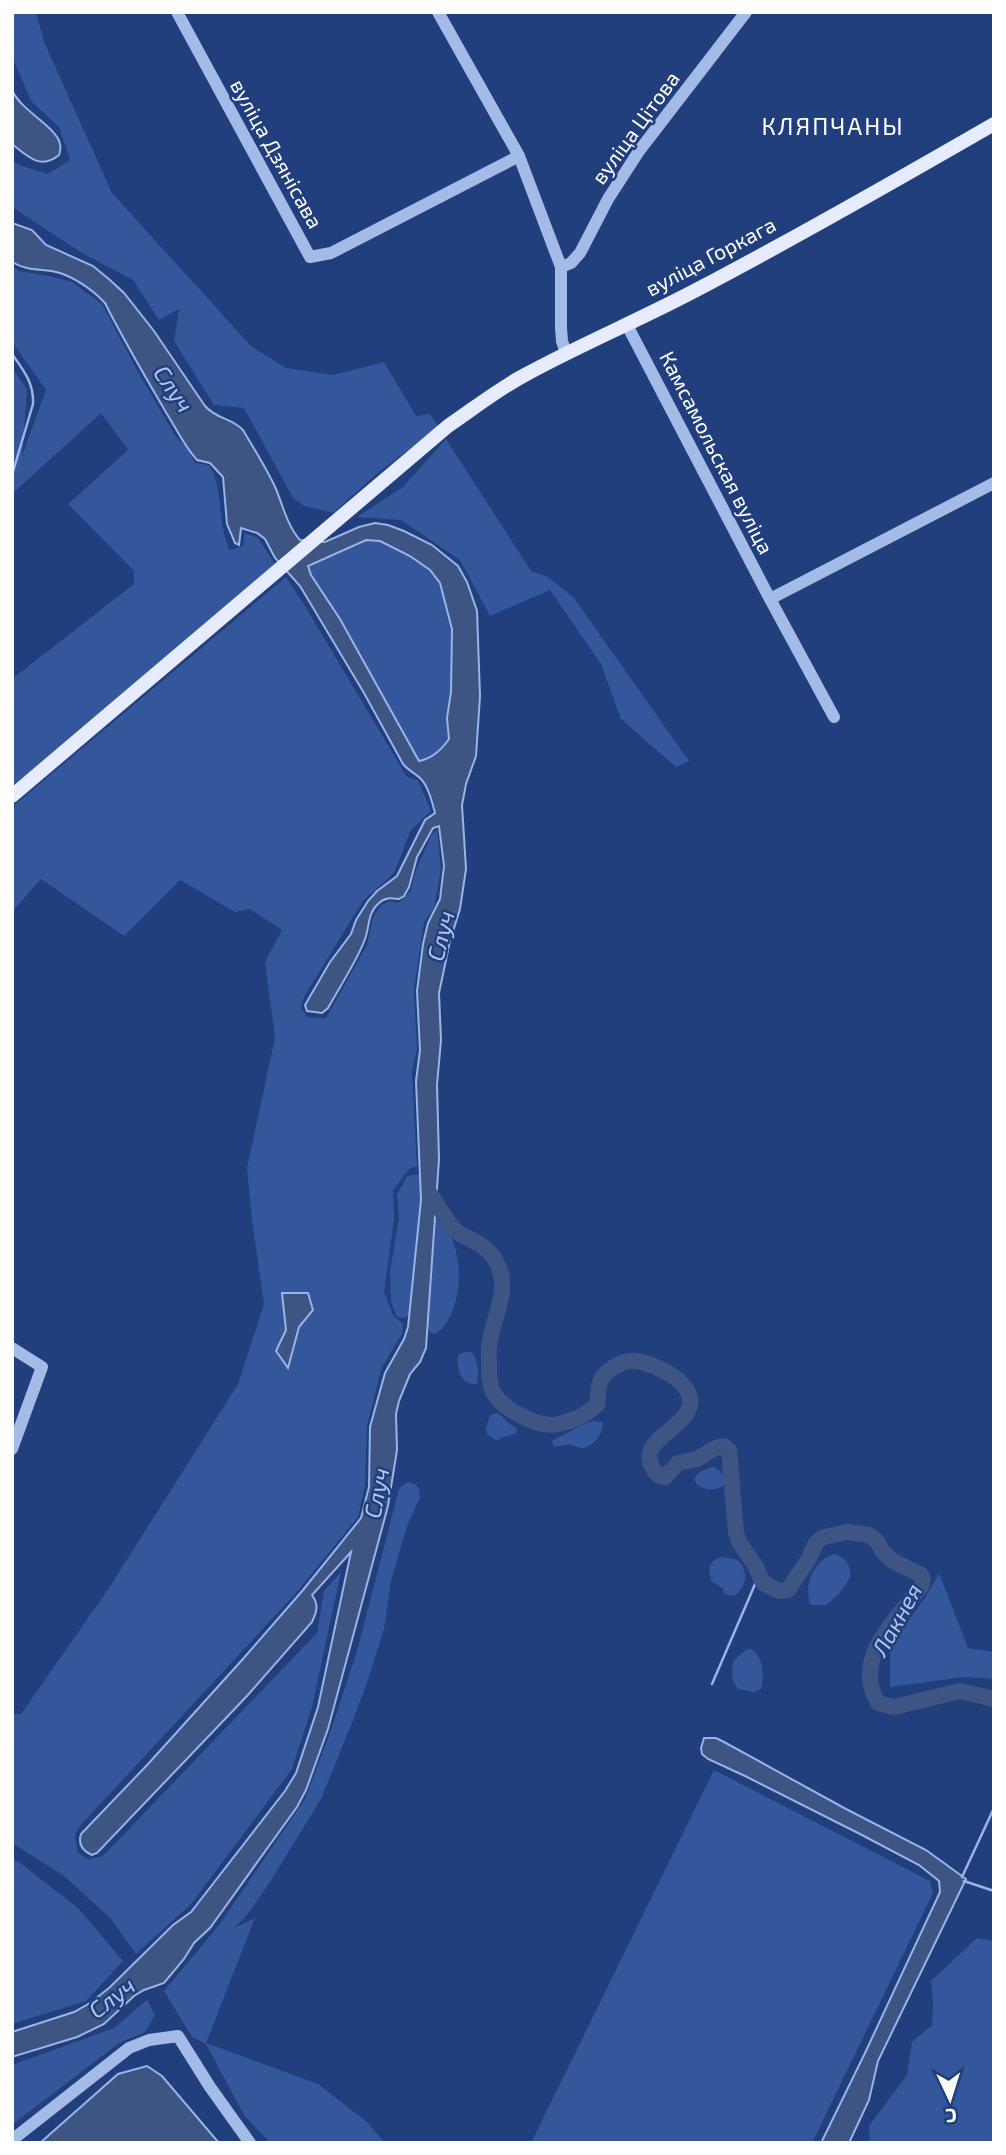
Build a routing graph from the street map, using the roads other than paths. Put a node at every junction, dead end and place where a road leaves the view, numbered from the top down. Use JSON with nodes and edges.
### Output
{"nodes":[{"id":1,"x":177,"y":12,"type":"edge"},
{"id":2,"x":438,"y":12,"type":"edge"},
{"id":3,"x":746,"y":12,"type":"edge"},
{"id":4,"x":994,"y":124,"type":"edge"},
{"id":5,"x":519,"y":156,"type":"junction"},
{"id":6,"x":561,"y":267,"type":"junction"},
{"id":7,"x":627,"y":325,"type":"junction"},
{"id":8,"x":566,"y":353,"type":"junction"},
{"id":9,"x":994,"y":483,"type":"edge"},
{"id":10,"x":770,"y":600,"type":"junction"},
{"id":11,"x":834,"y":716,"type":"dead end"},
{"id":12,"x":12,"y":796,"type":"edge"},
{"id":13,"x":12,"y":1348,"type":"edge"},
{"id":14,"x":12,"y":1449,"type":"edge"},
{"id":15,"x":12,"y":2140,"type":"edge"},
{"id":16,"x":250,"y":2143,"type":"edge"}],
"edges":[{"from":1,"to":5,"type":"street","name":"вуліца Дзянісава"},
{"from":2,"to":5,"type":"street"},
{"from":3,"to":6,"type":"street","name":"вуліца Цітова"},
{"from":4,"to":7,"type":"main road","name":"вуліца Горкага"},
{"from":5,"to":6,"type":"street"},
{"from":6,"to":8,"type":"street"},
{"from":7,"to":8,"type":"main road","name":"вуліца Горкага"},
{"from":7,"to":10,"type":"street","name":"Камсамольская вуліца"},
{"from":8,"to":12,"type":"main road","name":"вуліца Горкага"},
{"from":9,"to":10,"type":"street"},
{"from":10,"to":11,"type":"street","name":"Камсамольская вуліца"},
{"from":13,"to":14,"type":"street"},
{"from":15,"to":16,"type":"street"}]}
